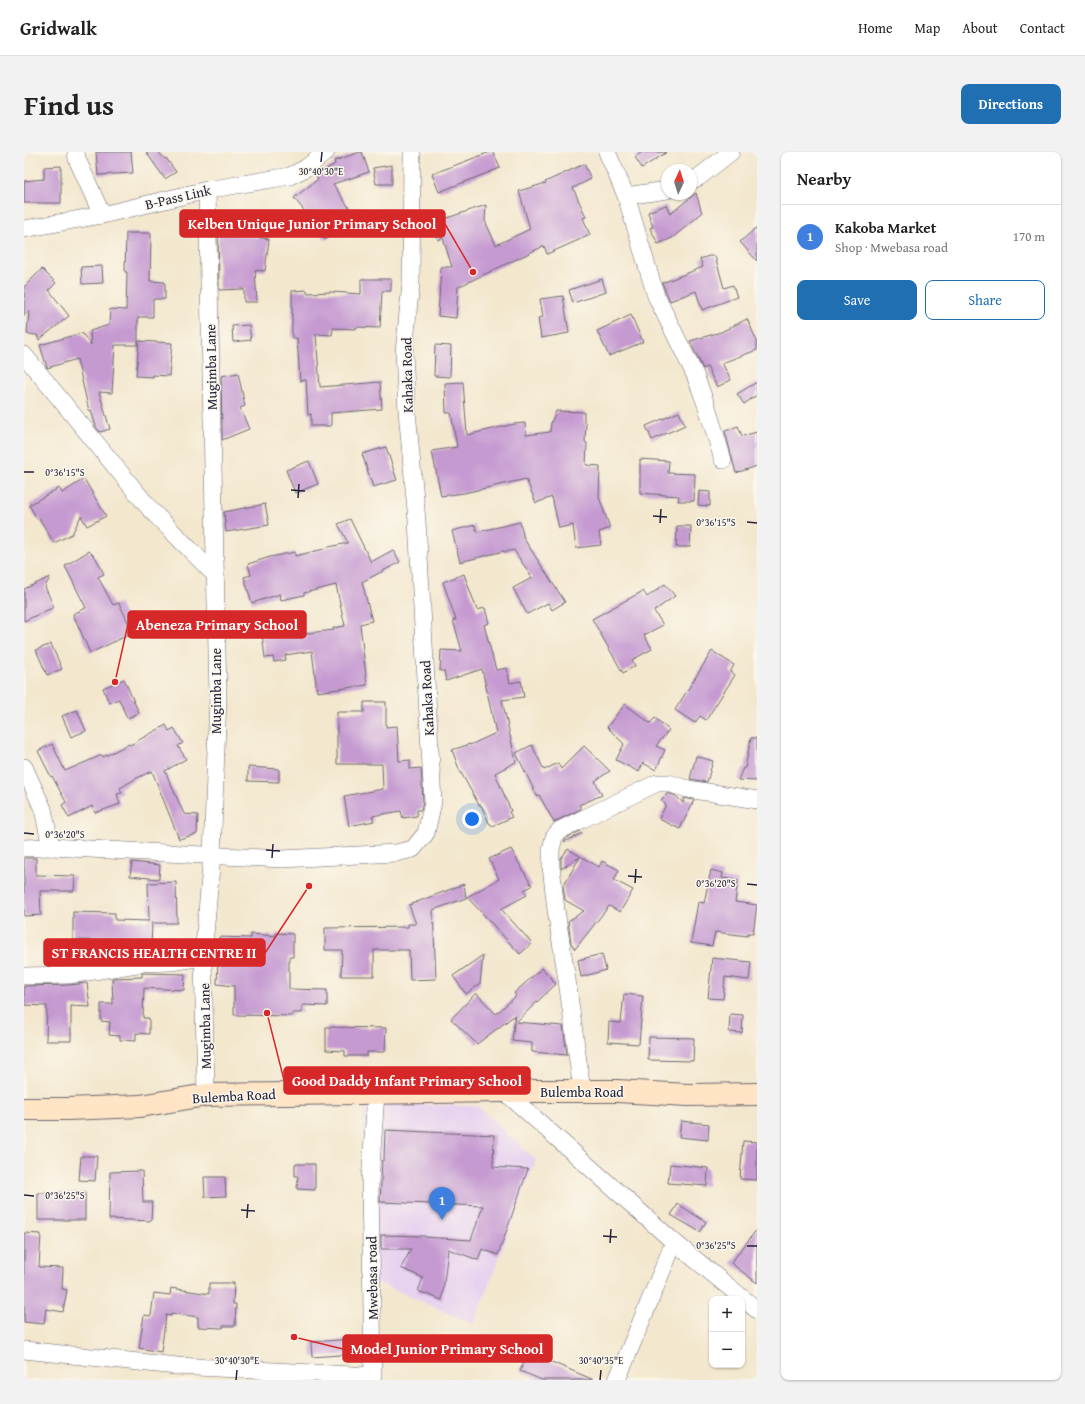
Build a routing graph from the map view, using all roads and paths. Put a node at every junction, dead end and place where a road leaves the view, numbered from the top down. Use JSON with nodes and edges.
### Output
{"nodes":[{"id":1,"x":76,"y":152,"type":"edge"},
{"id":2,"x":326,"y":152,"type":"edge"},
{"id":3,"x":412,"y":152,"type":"edge"},
{"id":4,"x":607,"y":152,"type":"edge"},
{"id":5,"x":731,"y":152,"type":"edge"},
{"id":6,"x":697,"y":178,"type":"edge"},
{"id":7,"x":207,"y":190,"type":"junction"},
{"id":8,"x":661,"y":191,"type":"edge"},
{"id":9,"x":626,"y":196,"type":"junction"},
{"id":10,"x":102,"y":215,"type":"junction"},
{"id":11,"x":24,"y":229,"type":"edge"},
{"id":12,"x":24,"y":355,"type":"edge"},
{"id":13,"x":723,"y":460,"type":"dead end"},
{"id":14,"x":215,"y":576,"type":"junction"},
{"id":15,"x":24,"y":767,"type":"edge"},
{"id":16,"x":757,"y":800,"type":"edge"},
{"id":17,"x":51,"y":847,"type":"junction"},
{"id":18,"x":24,"y":848,"type":"edge"},
{"id":19,"x":212,"y":855,"type":"junction"},
{"id":20,"x":203,"y":957,"type":"junction"},
{"id":21,"x":24,"y":976,"type":"edge"},
{"id":22,"x":504,"y":1091,"type":"junction"},
{"id":23,"x":582,"y":1091,"type":"junction"},
{"id":24,"x":376,"y":1093,"type":"junction"},
{"id":25,"x":757,"y":1094,"type":"edge"},
{"id":26,"x":206,"y":1095,"type":"junction"},
{"id":27,"x":24,"y":1109,"type":"edge"},
{"id":28,"x":674,"y":1242,"type":"junction"},
{"id":29,"x":757,"y":1310,"type":"edge"},
{"id":30,"x":24,"y":1350,"type":"edge"},
{"id":31,"x":617,"y":1380,"type":"edge"}],
"edges":[{"from":1,"to":10,"type":"street"},
{"from":2,"to":7,"type":"street","name":"B-Pass Link"},
{"from":3,"to":19,"type":"street","name":"Kahaka Road"},
{"from":4,"to":9,"type":"street"},
{"from":5,"to":6,"type":"street"},
{"from":7,"to":10,"type":"street","name":"B-Pass Link"},
{"from":7,"to":14,"type":"street","name":"Mugimba Lane"},
{"from":8,"to":9,"type":"street"},
{"from":9,"to":13,"type":"street"},
{"from":10,"to":11,"type":"street","name":"B-Pass Link"},
{"from":12,"to":14,"type":"street"},
{"from":14,"to":19,"type":"street","name":"Mugimba Lane"},
{"from":15,"to":17,"type":"street"},
{"from":16,"to":23,"type":"street"},
{"from":17,"to":18,"type":"street","name":"Kahaka Road"},
{"from":17,"to":19,"type":"street","name":"Kahaka Road"},
{"from":19,"to":20,"type":"street","name":"Mugimba Lane"},
{"from":20,"to":21,"type":"street"},
{"from":20,"to":26,"type":"street","name":"Mugimba Lane"},
{"from":22,"to":23,"type":"main road","name":"Bulemba Road"},
{"from":22,"to":24,"type":"main road","name":"Bulemba Road"},
{"from":22,"to":28,"type":"street"},
{"from":23,"to":25,"type":"main road","name":"Bulemba Road"},
{"from":24,"to":26,"type":"main road","name":"Bulemba Road"},
{"from":24,"to":30,"type":"street","name":"Mwebasa road"},
{"from":26,"to":27,"type":"main road","name":"Bulemba Road"},
{"from":28,"to":29,"type":"street"},
{"from":28,"to":31,"type":"street"}]}
